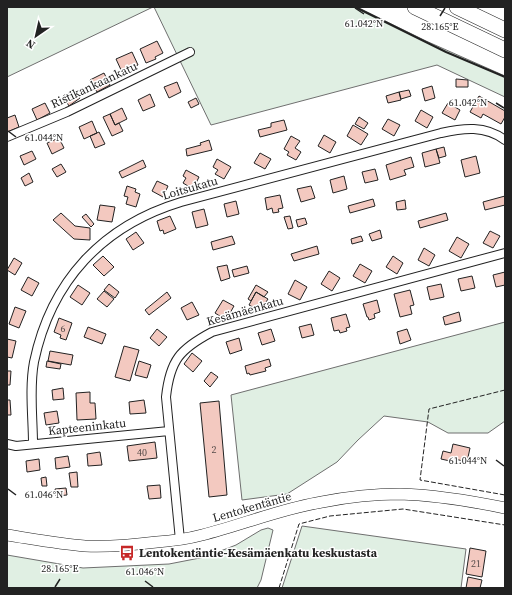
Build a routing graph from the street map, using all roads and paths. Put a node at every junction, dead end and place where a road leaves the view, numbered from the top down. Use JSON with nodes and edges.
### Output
{"nodes":[{"id":1,"x":414,"y":7,"type":"edge"},
{"id":2,"x":457,"y":7,"type":"edge"},
{"id":3,"x":505,"y":30,"type":"edge"},
{"id":4,"x":505,"y":50,"type":"edge"},
{"id":5,"x":190,"y":52,"type":"dead end"},
{"id":6,"x":7,"y":137,"type":"edge"},
{"id":7,"x":505,"y":140,"type":"edge"},
{"id":8,"x":505,"y":253,"type":"edge"},
{"id":9,"x":169,"y":431,"type":"junction"},
{"id":10,"x":7,"y":444,"type":"edge"},
{"id":11,"x":33,"y":444,"type":"junction"},
{"id":12,"x":505,"y":508,"type":"edge"},
{"id":13,"x":7,"y":535,"type":"edge"},
{"id":14,"x":180,"y":540,"type":"junction"}],
"edges":[{"from":1,"to":4,"type":"highway"},
{"from":2,"to":3,"type":"highway"},
{"from":5,"to":6,"type":"street","name":"Ristikankaankatu"},
{"from":7,"to":11,"type":"street","name":"Loitsukatu"},
{"from":8,"to":9,"type":"street","name":"Kesämäenkatu"},
{"from":9,"to":11,"type":"street","name":"Kapteeninkatu"},
{"from":9,"to":14,"type":"street","name":"Kesämäenkatu"},
{"from":10,"to":11,"type":"street","name":"Kapteeninkatu"},
{"from":12,"to":14,"type":"street","name":"Lentokentäntie"},
{"from":13,"to":14,"type":"street","name":"Lentokentäntie"}]}
